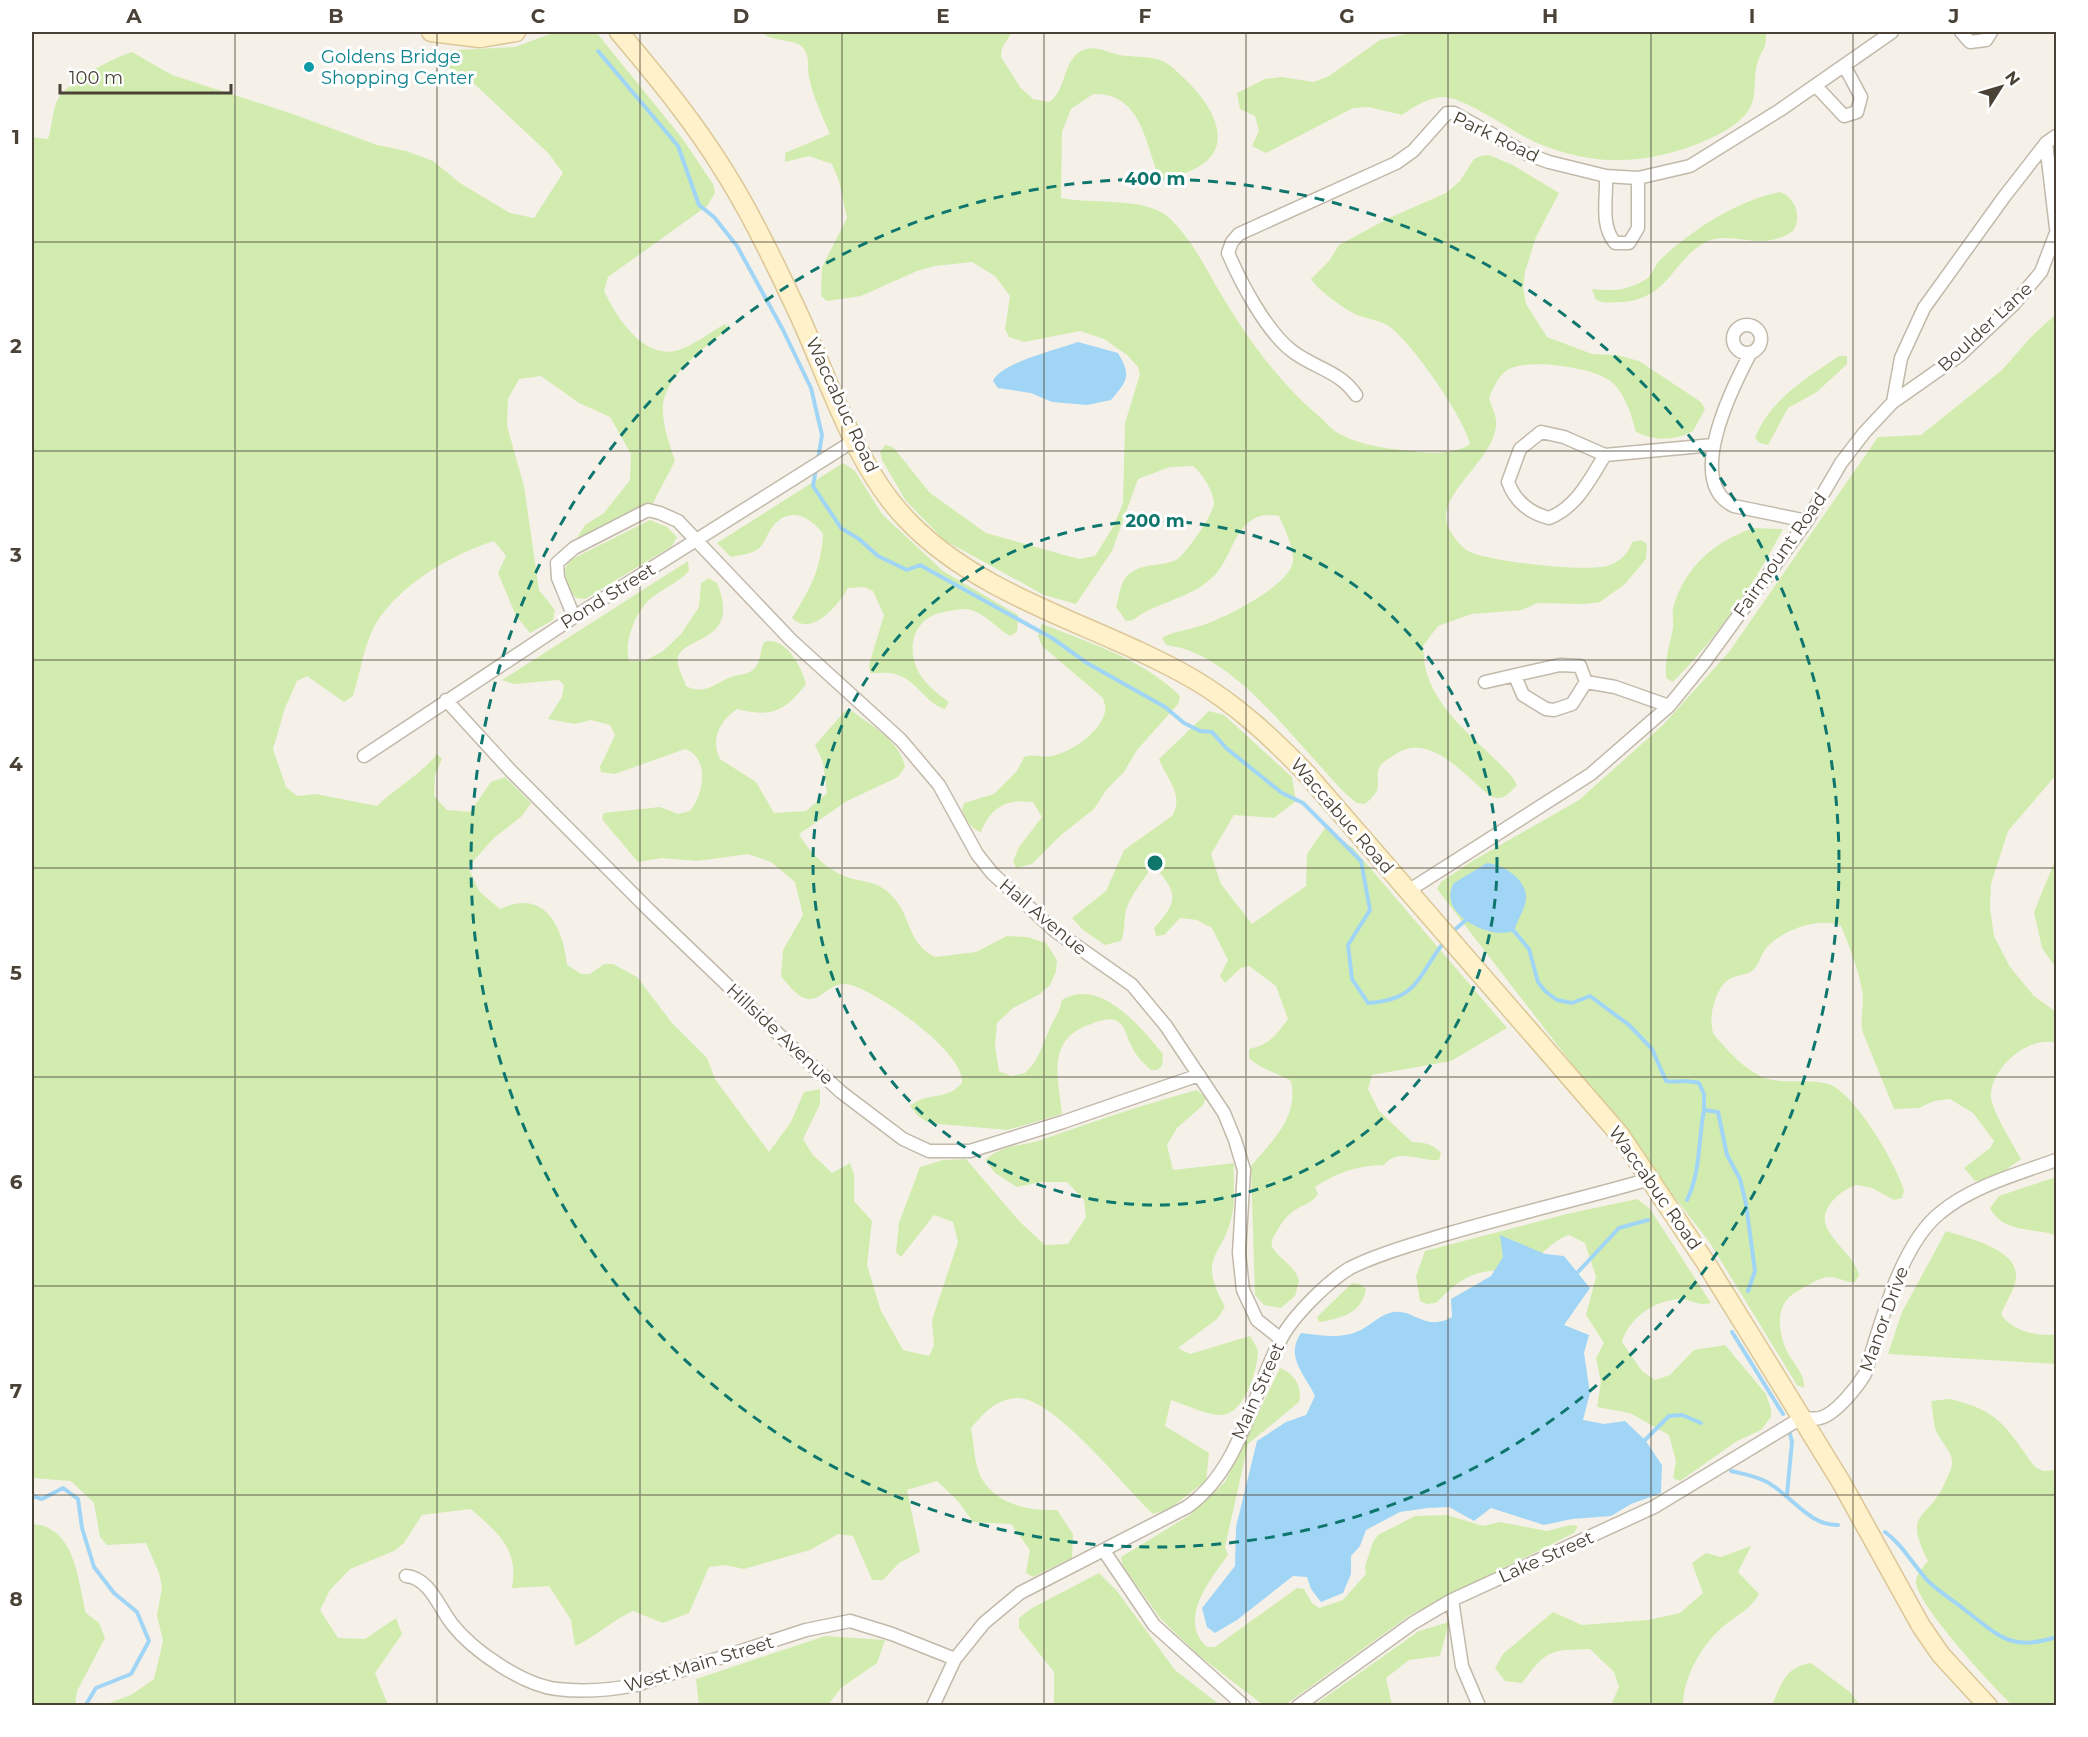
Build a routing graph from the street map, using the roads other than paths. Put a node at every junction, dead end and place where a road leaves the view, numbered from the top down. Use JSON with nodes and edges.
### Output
{"nodes":[{"id":1,"x":431,"y":32,"type":"edge"},
{"id":2,"x":516,"y":32,"type":"edge"},
{"id":3,"x":619,"y":32,"type":"edge"},
{"id":4,"x":1892,"y":32,"type":"edge"},
{"id":5,"x":1961,"y":32,"type":"edge"},
{"id":6,"x":1991,"y":32,"type":"edge"},
{"id":7,"x":1845,"y":67,"type":"junction"},
{"id":8,"x":1816,"y":86,"type":"junction"},
{"id":9,"x":2051,"y":140,"type":"edge"},
{"id":10,"x":1606,"y":176,"type":"junction"},
{"id":11,"x":1638,"y":178,"type":"junction"},
{"id":12,"x":2056,"y":228,"type":"edge"},
{"id":13,"x":2056,"y":234,"type":"edge"},
{"id":14,"x":1749,"y":354,"type":"dead end"},
{"id":15,"x":1356,"y":395,"type":"dead end"},
{"id":16,"x":1893,"y":402,"type":"junction"},
{"id":17,"x":855,"y":440,"type":"junction"},
{"id":18,"x":1713,"y":445,"type":"junction"},
{"id":19,"x":1605,"y":455,"type":"junction"},
{"id":20,"x":1807,"y":521,"type":"junction"},
{"id":21,"x":697,"y":541,"type":"junction"},
{"id":22,"x":574,"y":617,"type":"junction"},
{"id":23,"x":1515,"y":675,"type":"junction"},
{"id":24,"x":1485,"y":682,"type":"dead end"},
{"id":25,"x":1586,"y":682,"type":"junction"},
{"id":26,"x":446,"y":700,"type":"junction"},
{"id":27,"x":1669,"y":706,"type":"junction"},
{"id":28,"x":364,"y":756,"type":"dead end"},
{"id":29,"x":1408,"y":891,"type":"junction"},
{"id":30,"x":1199,"y":1075,"type":"junction"},
{"id":31,"x":2056,"y":1160,"type":"edge"},
{"id":32,"x":1650,"y":1179,"type":"junction"},
{"id":33,"x":1281,"y":1339,"type":"junction"},
{"id":34,"x":1801,"y":1418,"type":"junction"},
{"id":35,"x":1104,"y":1551,"type":"junction"},
{"id":36,"x":406,"y":1576,"type":"dead end"},
{"id":37,"x":1452,"y":1600,"type":"junction"},
{"id":38,"x":955,"y":1659,"type":"junction"},
{"id":39,"x":933,"y":1706,"type":"edge"},
{"id":40,"x":1244,"y":1706,"type":"edge"},
{"id":41,"x":1298,"y":1706,"type":"edge"},
{"id":42,"x":1479,"y":1706,"type":"edge"},
{"id":43,"x":1989,"y":1706,"type":"edge"}],
"edges":[{"from":1,"to":2,"type":"main road"},
{"from":3,"to":17,"type":"main road","name":"Waccabuc Road"},
{"from":4,"to":7,"type":"street","name":"Park Road"},
{"from":5,"to":6,"type":"street"},
{"from":7,"to":8,"type":"street","name":"Park Road"},
{"from":7,"to":8,"type":"street"},
{"from":8,"to":11,"type":"street","name":"Park Road"},
{"from":9,"to":12,"type":"street"},
{"from":9,"to":16,"type":"street"},
{"from":10,"to":11,"type":"street","name":"Park Road"},
{"from":10,"to":11,"type":"street"},
{"from":10,"to":15,"type":"street","name":"Park Road"},
{"from":13,"to":16,"type":"street","name":"Boulder Lane"},
{"from":14,"to":18,"type":"street"},
{"from":16,"to":20,"type":"street","name":"Fairmount Road"},
{"from":17,"to":21,"type":"street","name":"Pond Street"},
{"from":17,"to":29,"type":"main road","name":"Waccabuc Road"},
{"from":18,"to":19,"type":"street"},
{"from":18,"to":20,"type":"street"},
{"from":19,"to":19,"type":"street"},
{"from":20,"to":27,"type":"street","name":"Fairmount Road"},
{"from":21,"to":22,"type":"street","name":"Pond Street"},
{"from":21,"to":22,"type":"street","name":"Hall Avenue"},
{"from":21,"to":30,"type":"street","name":"Hall Avenue"},
{"from":22,"to":26,"type":"street","name":"Pond Street"},
{"from":23,"to":24,"type":"street"},
{"from":23,"to":25,"type":"street"},
{"from":23,"to":25,"type":"street"},
{"from":25,"to":27,"type":"street"},
{"from":26,"to":28,"type":"street","name":"Pond Street"},
{"from":26,"to":30,"type":"street","name":"Hillside Avenue"},
{"from":27,"to":29,"type":"street","name":"Fairmount Road"},
{"from":29,"to":32,"type":"main road","name":"Waccabuc Road"},
{"from":30,"to":33,"type":"street","name":"Hall Avenue"},
{"from":31,"to":34,"type":"street","name":"Manor Drive"},
{"from":32,"to":33,"type":"street","name":"Main Street"},
{"from":32,"to":34,"type":"main road","name":"Waccabuc Road"},
{"from":33,"to":35,"type":"street","name":"Main Street"},
{"from":34,"to":37,"type":"street","name":"Lake Street"},
{"from":34,"to":43,"type":"main road","name":"Waccabuc Road"},
{"from":35,"to":38,"type":"street","name":"Main Street"},
{"from":35,"to":40,"type":"street"},
{"from":36,"to":38,"type":"street","name":"West Main Street"},
{"from":37,"to":41,"type":"street","name":"Lake Street"},
{"from":37,"to":42,"type":"street"},
{"from":38,"to":39,"type":"street","name":"Main Street"}]}
